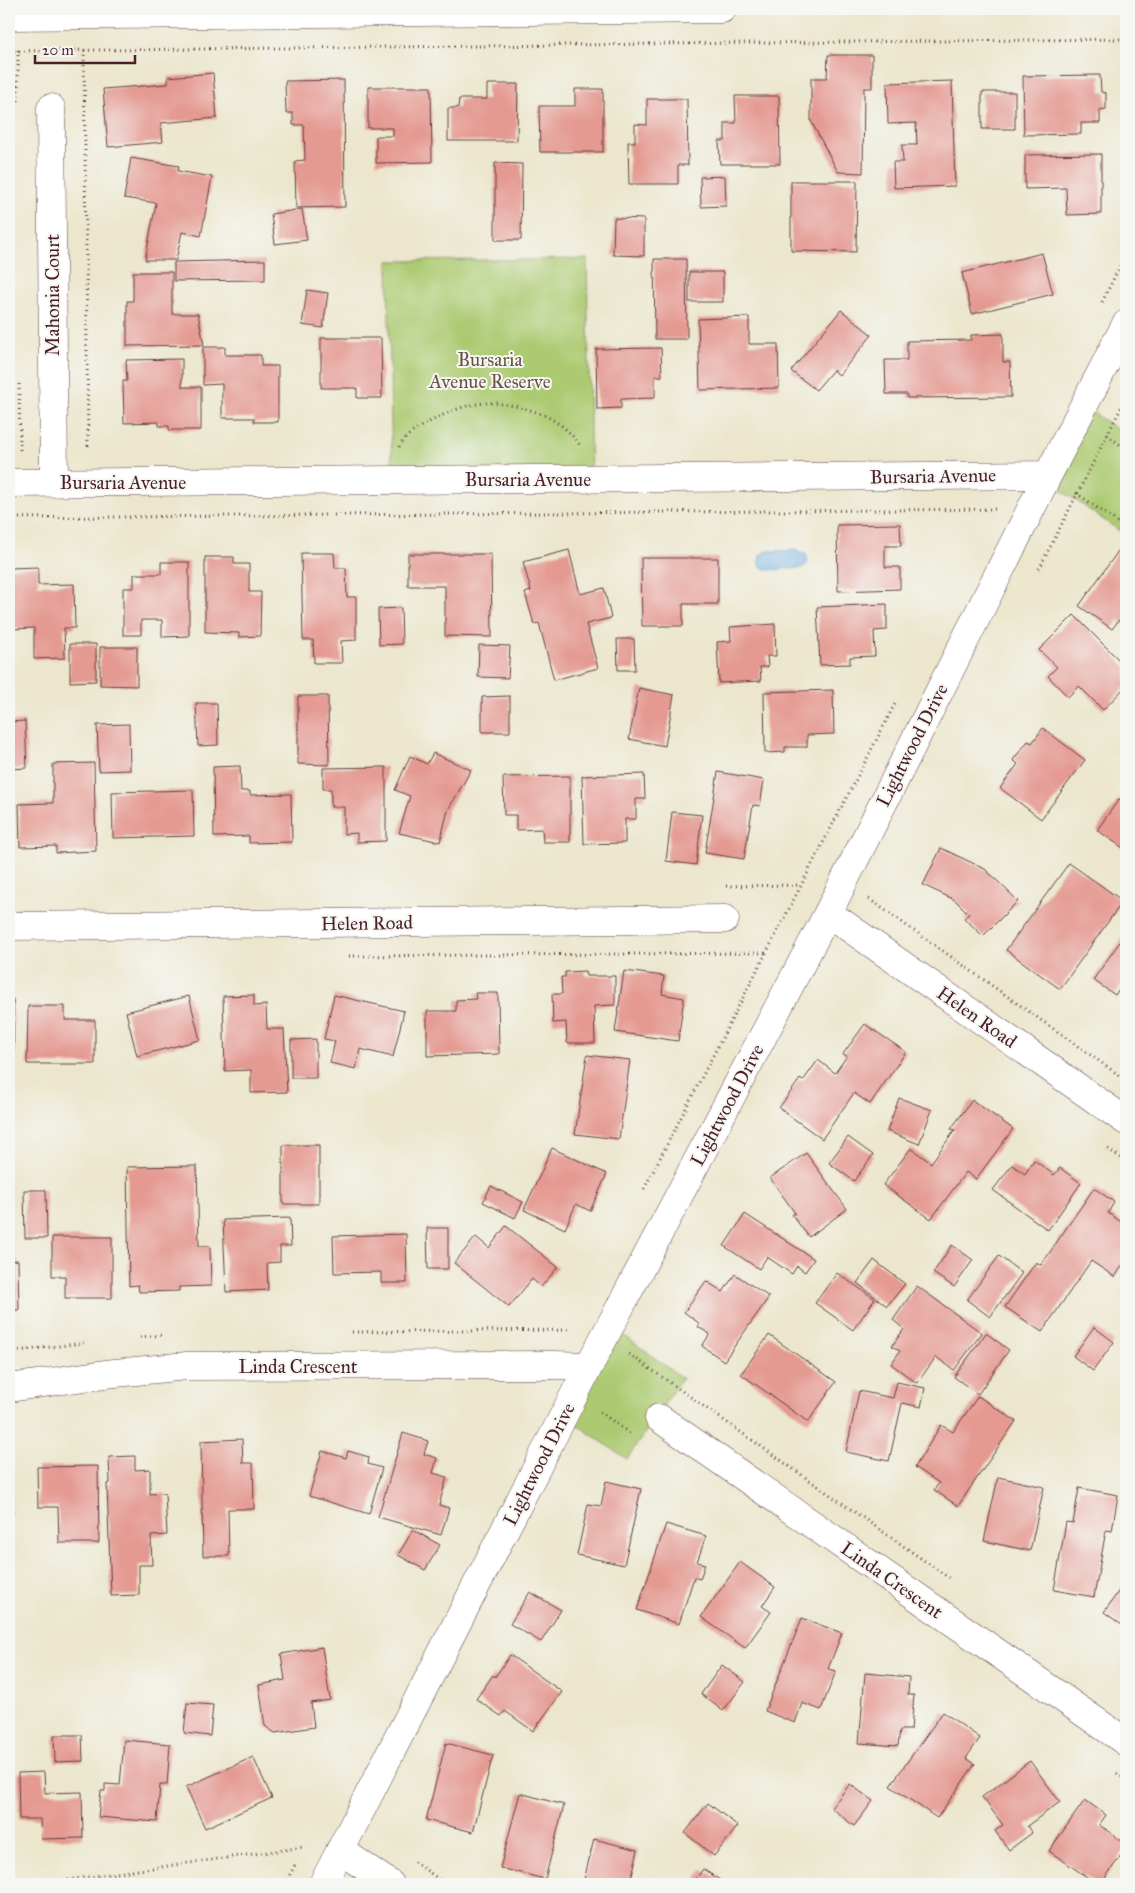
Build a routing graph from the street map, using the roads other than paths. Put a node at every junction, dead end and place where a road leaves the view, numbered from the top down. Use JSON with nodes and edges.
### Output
{"nodes":[{"id":1,"x":722,"y":9,"type":"edge"},
{"id":2,"x":50,"y":12,"type":"edge"},
{"id":3,"x":9,"y":16,"type":"edge"},
{"id":4,"x":51,"y":108,"type":"dead end"},
{"id":5,"x":1126,"y":324,"type":"edge"},
{"id":6,"x":1048,"y":475,"type":"junction"},
{"id":7,"x":9,"y":483,"type":"edge"},
{"id":8,"x":54,"y":483,"type":"junction"},
{"id":9,"x":828,"y":913,"type":"junction"},
{"id":10,"x":725,"y":919,"type":"dead end"},
{"id":11,"x":9,"y":926,"type":"edge"},
{"id":12,"x":1126,"y":1121,"type":"edge"},
{"id":13,"x":589,"y":1366,"type":"junction"},
{"id":14,"x":9,"y":1388,"type":"edge"},
{"id":15,"x":659,"y":1418,"type":"dead end"},
{"id":16,"x":1126,"y":1742,"type":"edge"},
{"id":17,"x":340,"y":1850,"type":"junction"},
{"id":18,"x":323,"y":1884,"type":"edge"},
{"id":19,"x":390,"y":1884,"type":"edge"}],
"edges":[{"from":1,"to":2,"type":"street"},
{"from":2,"to":3,"type":"street"},
{"from":4,"to":8,"type":"street","name":"Mahonia Court"},
{"from":5,"to":6,"type":"street","name":"Lightwood Drive"},
{"from":6,"to":8,"type":"street","name":"Bursaria Avenue"},
{"from":6,"to":9,"type":"street","name":"Lightwood Drive"},
{"from":7,"to":8,"type":"street","name":"Bursaria Avenue"},
{"from":9,"to":12,"type":"street","name":"Helen Road"},
{"from":9,"to":13,"type":"street","name":"Lightwood Drive"},
{"from":10,"to":11,"type":"street","name":"Helen Road"},
{"from":13,"to":14,"type":"street","name":"Linda Crescent"},
{"from":13,"to":17,"type":"street","name":"Lightwood Drive"},
{"from":15,"to":16,"type":"street","name":"Linda Crescent"},
{"from":17,"to":18,"type":"street","name":"Lightwood Drive"},
{"from":17,"to":19,"type":"street"}]}
